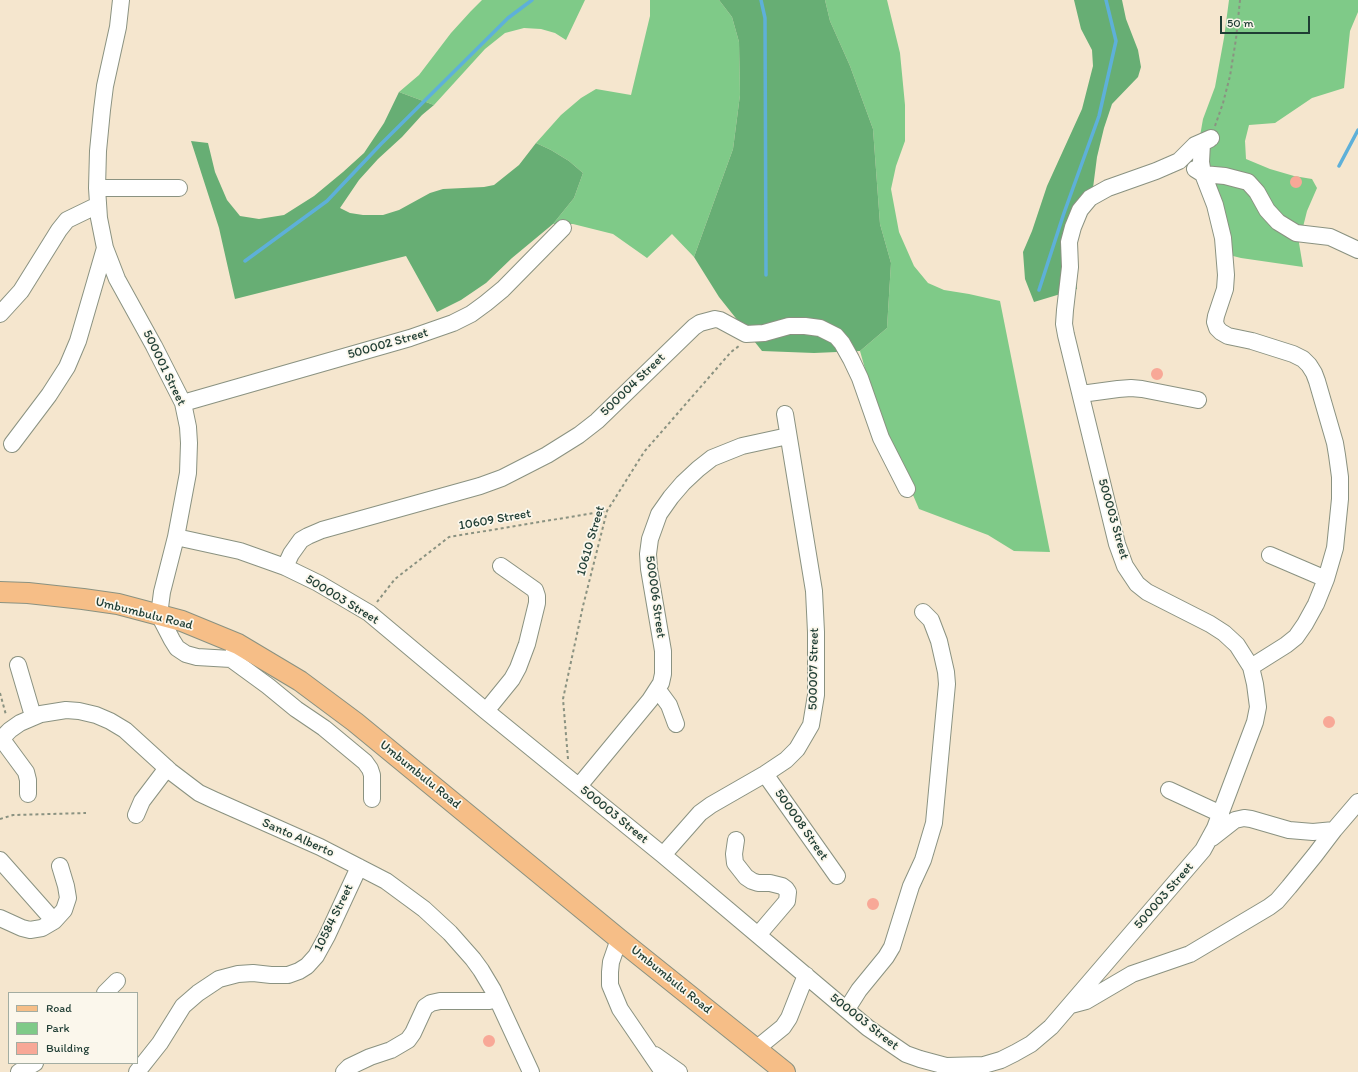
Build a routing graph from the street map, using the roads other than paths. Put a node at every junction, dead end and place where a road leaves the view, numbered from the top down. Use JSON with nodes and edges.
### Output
{"nodes":[{"id":1,"x":121,"y":0,"type":"edge"},
{"id":2,"x":1179,"y":161,"type":"junction"},
{"id":3,"x":1203,"y":174,"type":"junction"},
{"id":4,"x":97,"y":188,"type":"junction"},
{"id":5,"x":179,"y":188,"type":"dead end"},
{"id":6,"x":98,"y":205,"type":"junction"},
{"id":7,"x":563,"y":228,"type":"dead end"},
{"id":8,"x":105,"y":248,"type":"junction"},
{"id":9,"x":1358,"y":250,"type":"edge"},
{"id":10,"x":0,"y":314,"type":"edge"},
{"id":11,"x":1081,"y":394,"type":"junction"},
{"id":12,"x":1198,"y":400,"type":"dead end"},
{"id":13,"x":183,"y":403,"type":"junction"},
{"id":14,"x":785,"y":414,"type":"dead end"},
{"id":15,"x":788,"y":436,"type":"junction"},
{"id":16,"x":12,"y":444,"type":"dead end"},
{"id":17,"x":906,"y":489,"type":"dead end"},
{"id":18,"x":176,"y":537,"type":"junction"},
{"id":19,"x":1270,"y":556,"type":"dead end"},
{"id":20,"x":501,"y":566,"type":"dead end"},
{"id":21,"x":285,"y":567,"type":"junction"},
{"id":22,"x":1326,"y":579,"type":"junction"},
{"id":23,"x":0,"y":592,"type":"edge"},
{"id":24,"x":923,"y":612,"type":"dead end"},
{"id":25,"x":159,"y":615,"type":"junction"},
{"id":26,"x":234,"y":651,"type":"junction"},
{"id":27,"x":18,"y":665,"type":"dead end"},
{"id":28,"x":1251,"y":667,"type":"junction"},
{"id":29,"x":658,"y":690,"type":"junction"},
{"id":30,"x":486,"y":711,"type":"junction"},
{"id":31,"x":33,"y":716,"type":"junction"},
{"id":32,"x":676,"y":724,"type":"dead end"},
{"id":33,"x":4,"y":736,"type":"edge"},
{"id":34,"x":167,"y":768,"type":"junction"},
{"id":35,"x":765,"y":774,"type":"junction"},
{"id":36,"x":574,"y":782,"type":"junction"},
{"id":37,"x":1170,"y":790,"type":"dead end"},
{"id":38,"x":28,"y":794,"type":"dead end"},
{"id":39,"x":372,"y":799,"type":"dead end"},
{"id":40,"x":1358,"y":802,"type":"edge"},
{"id":41,"x":1221,"y":814,"type":"junction"},
{"id":42,"x":136,"y":816,"type":"dead end"},
{"id":43,"x":1334,"y":830,"type":"junction"},
{"id":44,"x":1210,"y":839,"type":"junction"},
{"id":45,"x":736,"y":840,"type":"dead end"},
{"id":46,"x":663,"y":856,"type":"junction"},
{"id":47,"x":0,"y":860,"type":"edge"},
{"id":48,"x":60,"y":866,"type":"dead end"},
{"id":49,"x":359,"y":867,"type":"junction"},
{"id":50,"x":837,"y":876,"type":"dead end"},
{"id":51,"x":0,"y":918,"type":"edge"},
{"id":52,"x":54,"y":921,"type":"junction"},
{"id":53,"x":758,"y":935,"type":"junction"},
{"id":54,"x":619,"y":939,"type":"junction"},
{"id":55,"x":806,"y":975,"type":"junction"},
{"id":56,"x":117,"y":981,"type":"dead end"},
{"id":57,"x":106,"y":992,"type":"edge"},
{"id":58,"x":497,"y":999,"type":"junction"},
{"id":59,"x":1070,"y":1005,"type":"junction"},
{"id":60,"x":846,"y":1009,"type":"junction"},
{"id":61,"x":756,"y":1048,"type":"junction"},
{"id":62,"x":651,"y":1054,"type":"junction"},
{"id":63,"x":33,"y":1064,"type":"edge"},
{"id":64,"x":19,"y":1072,"type":"edge"},
{"id":65,"x":137,"y":1072,"type":"edge"},
{"id":66,"x":344,"y":1072,"type":"edge"},
{"id":67,"x":531,"y":1072,"type":"edge"},
{"id":68,"x":663,"y":1072,"type":"edge"},
{"id":69,"x":680,"y":1072,"type":"edge"},
{"id":70,"x":785,"y":1072,"type":"edge"}],
"edges":[{"from":1,"to":4,"type":"street","name":"500001 Street"},
{"from":2,"to":3,"type":"street"},
{"from":2,"to":3,"type":"street"},
{"from":2,"to":11,"type":"street","name":"500003 Street"},
{"from":3,"to":9,"type":"street"},
{"from":3,"to":22,"type":"street"},
{"from":4,"to":5,"type":"street"},
{"from":4,"to":6,"type":"street","name":"500001 Street"},
{"from":6,"to":8,"type":"street","name":"500001 Street"},
{"from":6,"to":10,"type":"street"},
{"from":7,"to":13,"type":"street","name":"500002 Street"},
{"from":8,"to":13,"type":"street","name":"500001 Street"},
{"from":8,"to":16,"type":"street"},
{"from":11,"to":12,"type":"street"},
{"from":11,"to":28,"type":"street","name":"500003 Street"},
{"from":13,"to":18,"type":"street","name":"500001 Street"},
{"from":14,"to":15,"type":"street","name":"500007 Street"},
{"from":15,"to":29,"type":"street","name":"500006 Street"},
{"from":15,"to":35,"type":"street","name":"500007 Street"},
{"from":17,"to":21,"type":"street","name":"500004 Street"},
{"from":18,"to":21,"type":"street","name":"500003 Street"},
{"from":18,"to":25,"type":"street","name":"500001 Street"},
{"from":19,"to":22,"type":"street"},
{"from":20,"to":30,"type":"street"},
{"from":21,"to":30,"type":"street","name":"500003 Street"},
{"from":22,"to":28,"type":"street"},
{"from":23,"to":25,"type":"main road","name":"Umbumbulu Road"},
{"from":24,"to":60,"type":"street"},
{"from":25,"to":26,"type":"main road","name":"Umbumbulu Road"},
{"from":25,"to":26,"type":"street"},
{"from":26,"to":39,"type":"street"},
{"from":26,"to":54,"type":"main road","name":"Umbumbulu Road"},
{"from":27,"to":31,"type":"street"},
{"from":28,"to":41,"type":"street","name":"500003 Street"},
{"from":29,"to":32,"type":"street"},
{"from":29,"to":36,"type":"street","name":"500006 Street"},
{"from":30,"to":36,"type":"street","name":"500003 Street"},
{"from":31,"to":33,"type":"street","name":"Santo Alberto"},
{"from":31,"to":34,"type":"street","name":"Santo Alberto"},
{"from":33,"to":38,"type":"street"},
{"from":34,"to":42,"type":"street"},
{"from":34,"to":49,"type":"street","name":"Santo Alberto"},
{"from":35,"to":46,"type":"street","name":"500007 Street"},
{"from":35,"to":50,"type":"street","name":"500008 Street"},
{"from":36,"to":46,"type":"street","name":"500003 Street"},
{"from":37,"to":41,"type":"street"},
{"from":40,"to":43,"type":"street"},
{"from":41,"to":44,"type":"street","name":"500003 Street"},
{"from":43,"to":44,"type":"street"},
{"from":43,"to":59,"type":"street"},
{"from":44,"to":59,"type":"street","name":"500003 Street"},
{"from":45,"to":53,"type":"street"},
{"from":46,"to":53,"type":"street","name":"500003 Street"},
{"from":47,"to":52,"type":"street"},
{"from":48,"to":52,"type":"street"},
{"from":49,"to":58,"type":"street","name":"Santo Alberto"},
{"from":49,"to":65,"type":"street","name":"10584 Street"},
{"from":51,"to":52,"type":"street"},
{"from":53,"to":55,"type":"street","name":"500003 Street"},
{"from":54,"to":61,"type":"main road","name":"Umbumbulu Road"},
{"from":54,"to":62,"type":"street"},
{"from":55,"to":60,"type":"street","name":"500003 Street"},
{"from":55,"to":61,"type":"street"},
{"from":56,"to":57,"type":"street"},
{"from":58,"to":66,"type":"street"},
{"from":58,"to":67,"type":"street","name":"Santo Alberto"},
{"from":59,"to":60,"type":"street","name":"500003 Street"},
{"from":61,"to":70,"type":"main road","name":"Umbumbulu Road"},
{"from":62,"to":68,"type":"street"},
{"from":62,"to":69,"type":"street"},
{"from":63,"to":64,"type":"street"}]}
